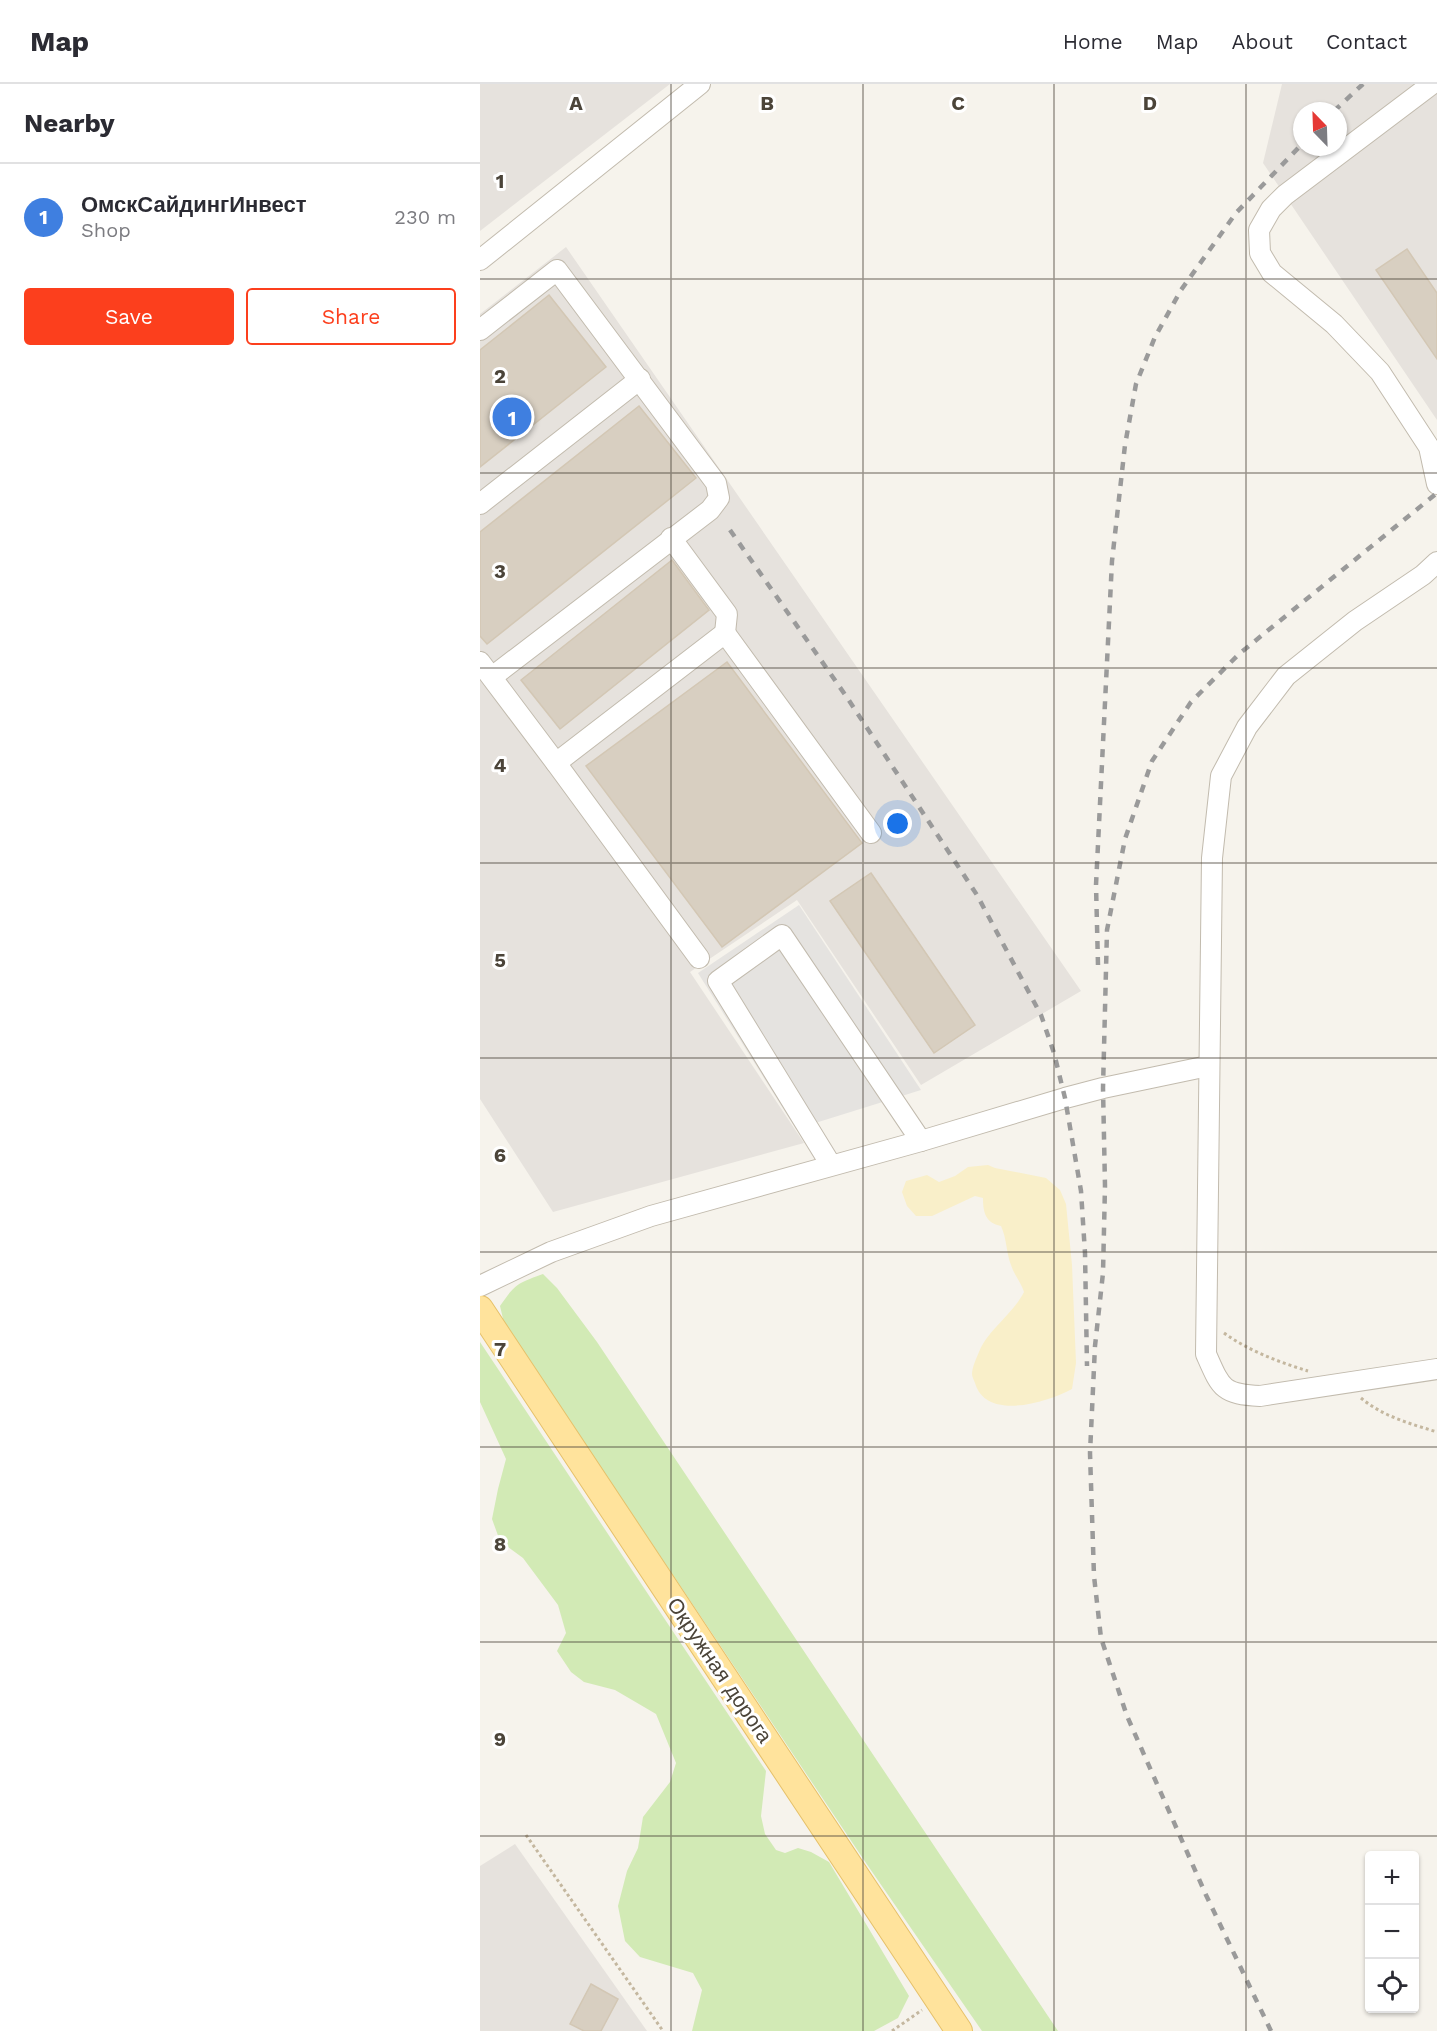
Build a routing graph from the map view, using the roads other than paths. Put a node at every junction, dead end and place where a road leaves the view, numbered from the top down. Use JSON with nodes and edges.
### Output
{"nodes":[{"id":1,"x":700,"y":84,"type":"edge"},
{"id":2,"x":1432,"y":84,"type":"edge"},
{"id":3,"x":480,"y":260,"type":"edge"},
{"id":4,"x":480,"y":330,"type":"edge"},
{"id":5,"x":640,"y":379,"type":"junction"},
{"id":6,"x":1433,"y":441,"type":"edge"},
{"id":7,"x":1437,"y":484,"type":"edge"},
{"id":8,"x":480,"y":504,"type":"edge"},
{"id":9,"x":671,"y":538,"type":"junction"},
{"id":10,"x":1437,"y":562,"type":"edge"},
{"id":11,"x":725,"y":633,"type":"junction"},
{"id":12,"x":486,"y":669,"type":"edge"},
{"id":13,"x":556,"y":763,"type":"junction"},
{"id":14,"x":871,"y":833,"type":"dead end"},
{"id":15,"x":699,"y":958,"type":"dead end"},
{"id":16,"x":1209,"y":1066,"type":"junction"},
{"id":17,"x":921,"y":1141,"type":"junction"},
{"id":18,"x":831,"y":1165,"type":"junction"},
{"id":19,"x":480,"y":1286,"type":"edge"},
{"id":20,"x":480,"y":1310,"type":"edge"},
{"id":21,"x":1437,"y":1369,"type":"edge"},
{"id":22,"x":959,"y":2031,"type":"edge"}],
"edges":[{"from":1,"to":3,"type":"street"},
{"from":2,"to":6,"type":"street"},
{"from":4,"to":5,"type":"street"},
{"from":5,"to":8,"type":"street"},
{"from":5,"to":9,"type":"street"},
{"from":6,"to":7,"type":"street"},
{"from":9,"to":11,"type":"street"},
{"from":9,"to":12,"type":"street"},
{"from":10,"to":16,"type":"street"},
{"from":11,"to":13,"type":"street"},
{"from":11,"to":14,"type":"street"},
{"from":12,"to":13,"type":"street"},
{"from":13,"to":15,"type":"street"},
{"from":16,"to":17,"type":"street"},
{"from":16,"to":21,"type":"street"},
{"from":17,"to":18,"type":"street"},
{"from":17,"to":18,"type":"street"},
{"from":18,"to":19,"type":"street"},
{"from":20,"to":22,"type":"main road","name":"Окружная дорога"}]}
